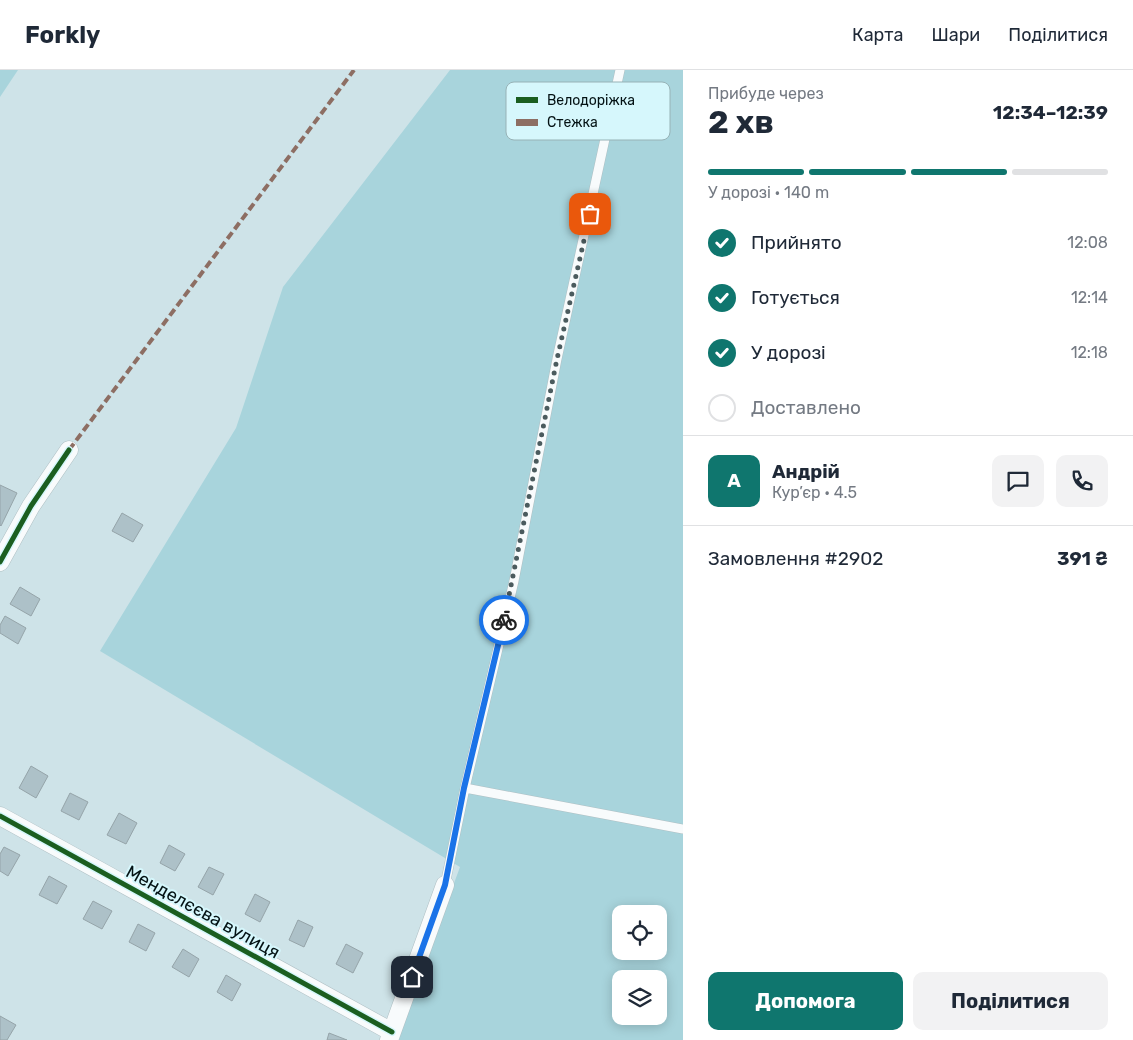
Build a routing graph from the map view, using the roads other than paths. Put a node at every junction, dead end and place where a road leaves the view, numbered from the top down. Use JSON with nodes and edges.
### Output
{"nodes":[{"id":1,"x":606,"y":140,"type":"edge"},
{"id":2,"x":69,"y":450,"type":"dead end"},
{"id":3,"x":0,"y":562,"type":"edge"},
{"id":4,"x":464,"y":788,"type":"junction"},
{"id":5,"x":0,"y":816,"type":"edge"},
{"id":6,"x":683,"y":829,"type":"edge"},
{"id":7,"x":445,"y":885,"type":"joint"},
{"id":8,"x":391,"y":1036,"type":"edge"}],
"edges":[{"from":1,"to":4,"type":"lane"},
{"from":2,"to":3,"type":"street"},
{"from":4,"to":6,"type":"lane"},
{"from":4,"to":7,"type":"lane"},
{"from":5,"to":8,"type":"street","name":"Менделєєва вулиця"},
{"from":7,"to":8,"type":"street"}]}
